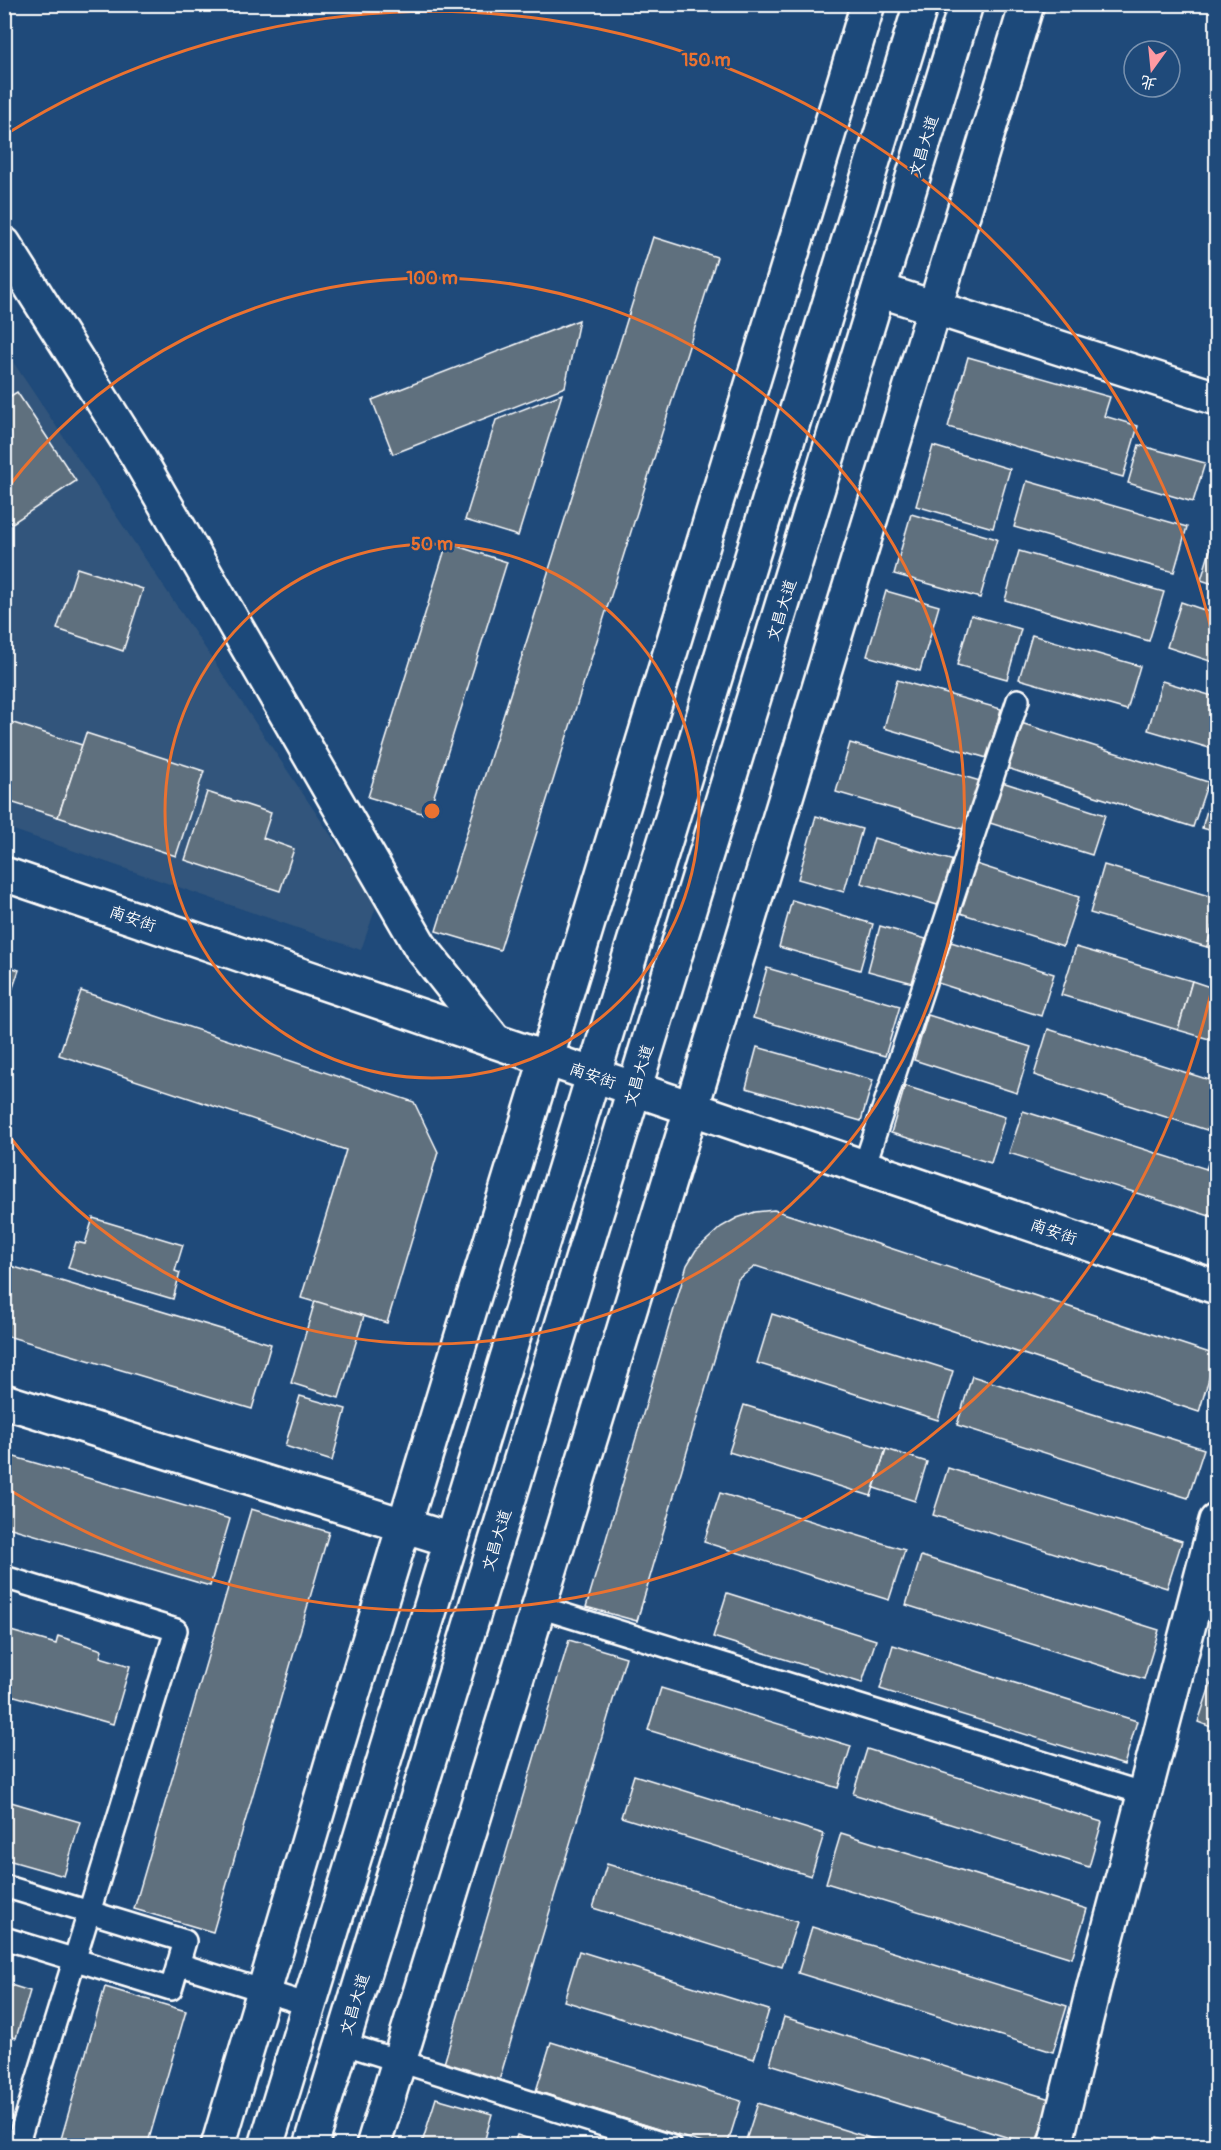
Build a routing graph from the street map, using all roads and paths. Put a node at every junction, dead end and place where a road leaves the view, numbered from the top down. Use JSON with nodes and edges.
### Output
{"nodes":[{"id":1,"x":868,"y":4,"type":"edge"},
{"id":2,"x":921,"y":4,"type":"edge"},
{"id":3,"x":966,"y":4,"type":"edge"},
{"id":4,"x":1027,"y":4,"type":"edge"},
{"id":5,"x":4,"y":244,"type":"edge"},
{"id":6,"x":879,"y":290,"type":"junction"},
{"id":7,"x":935,"y":308,"type":"junction"},
{"id":8,"x":1216,"y":398,"type":"edge"},
{"id":9,"x":1018,"y":700,"type":"dead end"},
{"id":10,"x":4,"y":874,"type":"edge"},
{"id":11,"x":495,"y":1041,"type":"junction"},
{"id":12,"x":546,"y":1059,"type":"junction"},
{"id":13,"x":594,"y":1075,"type":"junction"},
{"id":14,"x":634,"y":1089,"type":"junction"},
{"id":15,"x":691,"y":1108,"type":"junction"},
{"id":16,"x":864,"y":1167,"type":"junction"},
{"id":17,"x":1216,"y":1287,"type":"edge"},
{"id":18,"x":4,"y":1401,"type":"edge"},
{"id":19,"x":1216,"y":1521,"type":"edge"},
{"id":20,"x":404,"y":1525,"type":"junction"},
{"id":21,"x":451,"y":1540,"type":"junction"},
{"id":22,"x":4,"y":1577,"type":"edge"},
{"id":23,"x":539,"y":1607,"type":"junction"},
{"id":24,"x":1145,"y":1794,"type":"junction"},
{"id":25,"x":4,"y":1886,"type":"edge"},
{"id":26,"x":89,"y":1912,"type":"junction"},
{"id":27,"x":4,"y":1938,"type":"edge"},
{"id":28,"x":74,"y":1959,"type":"junction"},
{"id":29,"x":178,"y":1964,"type":"junction"},
{"id":30,"x":264,"y":1991,"type":"junction"},
{"id":31,"x":309,"y":2005,"type":"junction"},
{"id":32,"x":342,"y":2043,"type":"junction"},
{"id":33,"x":399,"y":2061,"type":"junction"},
{"id":34,"x":17,"y":2145,"type":"edge"},
{"id":35,"x":218,"y":2145,"type":"edge"},
{"id":36,"x":266,"y":2145,"type":"edge"},
{"id":37,"x":311,"y":2145,"type":"edge"},
{"id":38,"x":373,"y":2145,"type":"edge"},
{"id":39,"x":670,"y":2145,"type":"edge"},
{"id":40,"x":1055,"y":2145,"type":"edge"}],
"edges":[{"from":1,"to":12,"type":"street"},
{"from":2,"to":13,"type":"street"},
{"from":3,"to":6,"type":"street","name":"文昌大道"},
{"from":4,"to":7,"type":"street"},
{"from":5,"to":11,"type":"street"},
{"from":6,"to":7,"type":"street"},
{"from":6,"to":14,"type":"street","name":"文昌大道"},
{"from":7,"to":8,"type":"street"},
{"from":7,"to":15,"type":"street"},
{"from":9,"to":16,"type":"lane"},
{"from":10,"to":11,"type":"street","name":"南安街"},
{"from":11,"to":12,"type":"street","name":"南安街"},
{"from":12,"to":13,"type":"street","name":"南安街"},
{"from":12,"to":20,"type":"street"},
{"from":13,"to":14,"type":"street","name":"南安街"},
{"from":13,"to":21,"type":"street"},
{"from":14,"to":15,"type":"street","name":"南安街"},
{"from":14,"to":32,"type":"street","name":"文昌大道"},
{"from":15,"to":16,"type":"street","name":"南安街"},
{"from":15,"to":23,"type":"street"},
{"from":16,"to":17,"type":"street","name":"南安街"},
{"from":18,"to":20,"type":"street"},
{"from":19,"to":24,"type":"street"},
{"from":20,"to":21,"type":"street"},
{"from":20,"to":30,"type":"street"},
{"from":21,"to":31,"type":"street"},
{"from":22,"to":26,"type":"lane"},
{"from":23,"to":24,"type":"lane"},
{"from":23,"to":33,"type":"street"},
{"from":24,"to":40,"type":"street"},
{"from":25,"to":26,"type":"lane"},
{"from":26,"to":28,"type":"lane"},
{"from":26,"to":29,"type":"lane"},
{"from":27,"to":28,"type":"lane"},
{"from":28,"to":29,"type":"lane"},
{"from":28,"to":34,"type":"lane"},
{"from":29,"to":30,"type":"lane"},
{"from":30,"to":31,"type":"lane"},
{"from":30,"to":35,"type":"street"},
{"from":31,"to":36,"type":"street"},
{"from":32,"to":33,"type":"lane"},
{"from":32,"to":37,"type":"street","name":"文昌大道"},
{"from":33,"to":38,"type":"street"},
{"from":33,"to":39,"type":"lane"}]}
